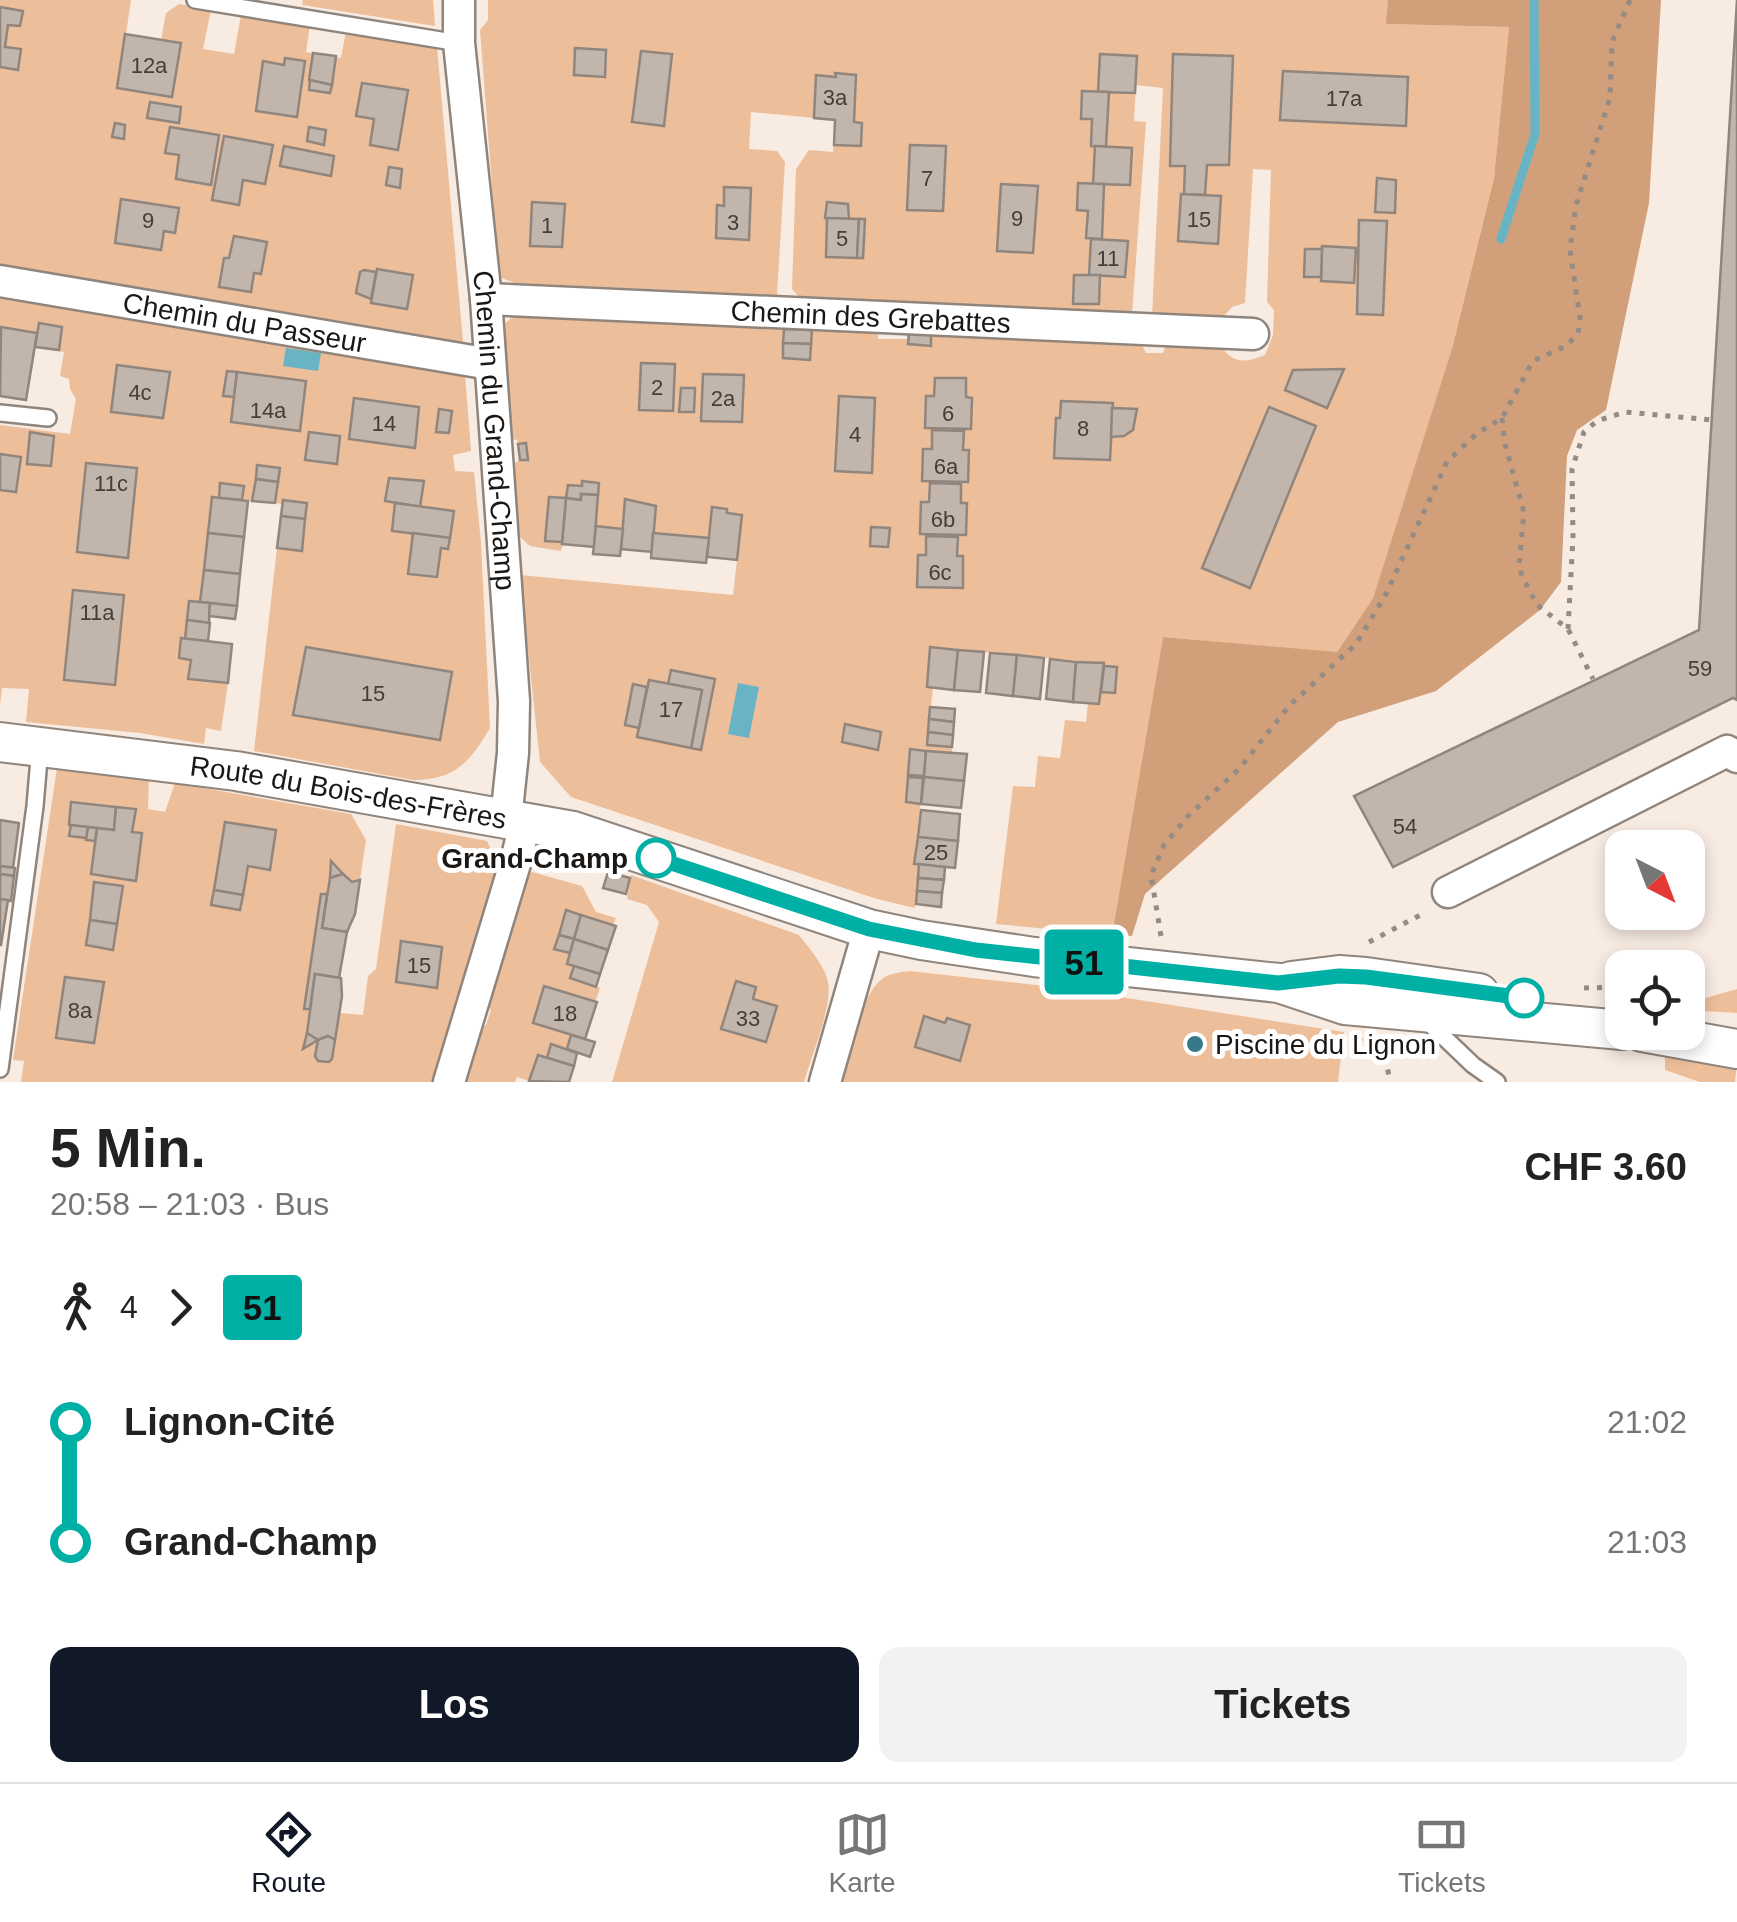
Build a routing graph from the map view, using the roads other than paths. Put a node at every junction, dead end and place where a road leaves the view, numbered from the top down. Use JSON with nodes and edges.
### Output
{"nodes":[{"id":1,"x":195,"y":0,"type":"edge"},
{"id":2,"x":459,"y":0,"type":"edge"},
{"id":3,"x":459,"y":43,"type":"junction"},
{"id":4,"x":0,"y":281,"type":"edge"},
{"id":5,"x":486,"y":299,"type":"junction"},
{"id":6,"x":1253,"y":334,"type":"dead end"},
{"id":7,"x":490,"y":364,"type":"junction"},
{"id":8,"x":0,"y":412,"type":"edge"},
{"id":9,"x":48,"y":418,"type":"dead end"},
{"id":10,"x":0,"y":742,"type":"edge"},
{"id":11,"x":40,"y":747,"type":"junction"},
{"id":12,"x":1737,"y":757,"type":"edge"},
{"id":13,"x":515,"y":820,"type":"junction"},
{"id":14,"x":1448,"y":892,"type":"road end"},
{"id":15,"x":869,"y":929,"type":"junction"},
{"id":16,"x":1278,"y":983,"type":"junction"},
{"id":17,"x":1605,"y":998,"type":"edge"},
{"id":18,"x":1420,"y":1014,"type":"junction"},
{"id":19,"x":1705,"y":1019,"type":"edge"},
{"id":20,"x":1737,"y":1022,"type":"edge"},
{"id":21,"x":1605,"y":1028,"type":"edge"},
{"id":22,"x":1705,"y":1043,"type":"edge"},
{"id":23,"x":1737,"y":1049,"type":"edge"},
{"id":24,"x":0,"y":1069,"type":"edge"},
{"id":25,"x":449,"y":1082,"type":"edge"},
{"id":26,"x":825,"y":1082,"type":"edge"},
{"id":27,"x":1497,"y":1082,"type":"edge"}],
"edges":[{"from":1,"to":3,"type":"lane"},
{"from":2,"to":3,"type":"street","name":"Chemin du Grand-Champ"},
{"from":3,"to":5,"type":"street","name":"Chemin du Grand-Champ"},
{"from":4,"to":7,"type":"street","name":"Chemin du Passeur"},
{"from":5,"to":6,"type":"street","name":"Chemin des Grebattes"},
{"from":5,"to":7,"type":"street","name":"Chemin du Grand-Champ"},
{"from":7,"to":13,"type":"street","name":"Chemin du Grand-Champ"},
{"from":8,"to":9,"type":"lane"},
{"from":10,"to":11,"type":"street","name":"Route du Bois-des-Frères"},
{"from":11,"to":13,"type":"street","name":"Route du Bois-des-Frères"},
{"from":11,"to":24,"type":"lane"},
{"from":12,"to":14,"type":"street"},
{"from":13,"to":15,"type":"street","name":"Route du Bois-des-Frères"},
{"from":13,"to":25,"type":"street","name":"Chemin du Grand-Champ"},
{"from":15,"to":16,"type":"street","name":"Route du Bois-des-Frères"},
{"from":15,"to":26,"type":"street"},
{"from":16,"to":17,"type":"street","name":"Route du Bois-des-Frères"},
{"from":16,"to":18,"type":"street","name":"Route du Bois-des-Frères"},
{"from":18,"to":21,"type":"street","name":"Route du Bois-des-Frères"},
{"from":18,"to":27,"type":"lane"},
{"from":19,"to":20,"type":"street"},
{"from":22,"to":23,"type":"street"}]}
